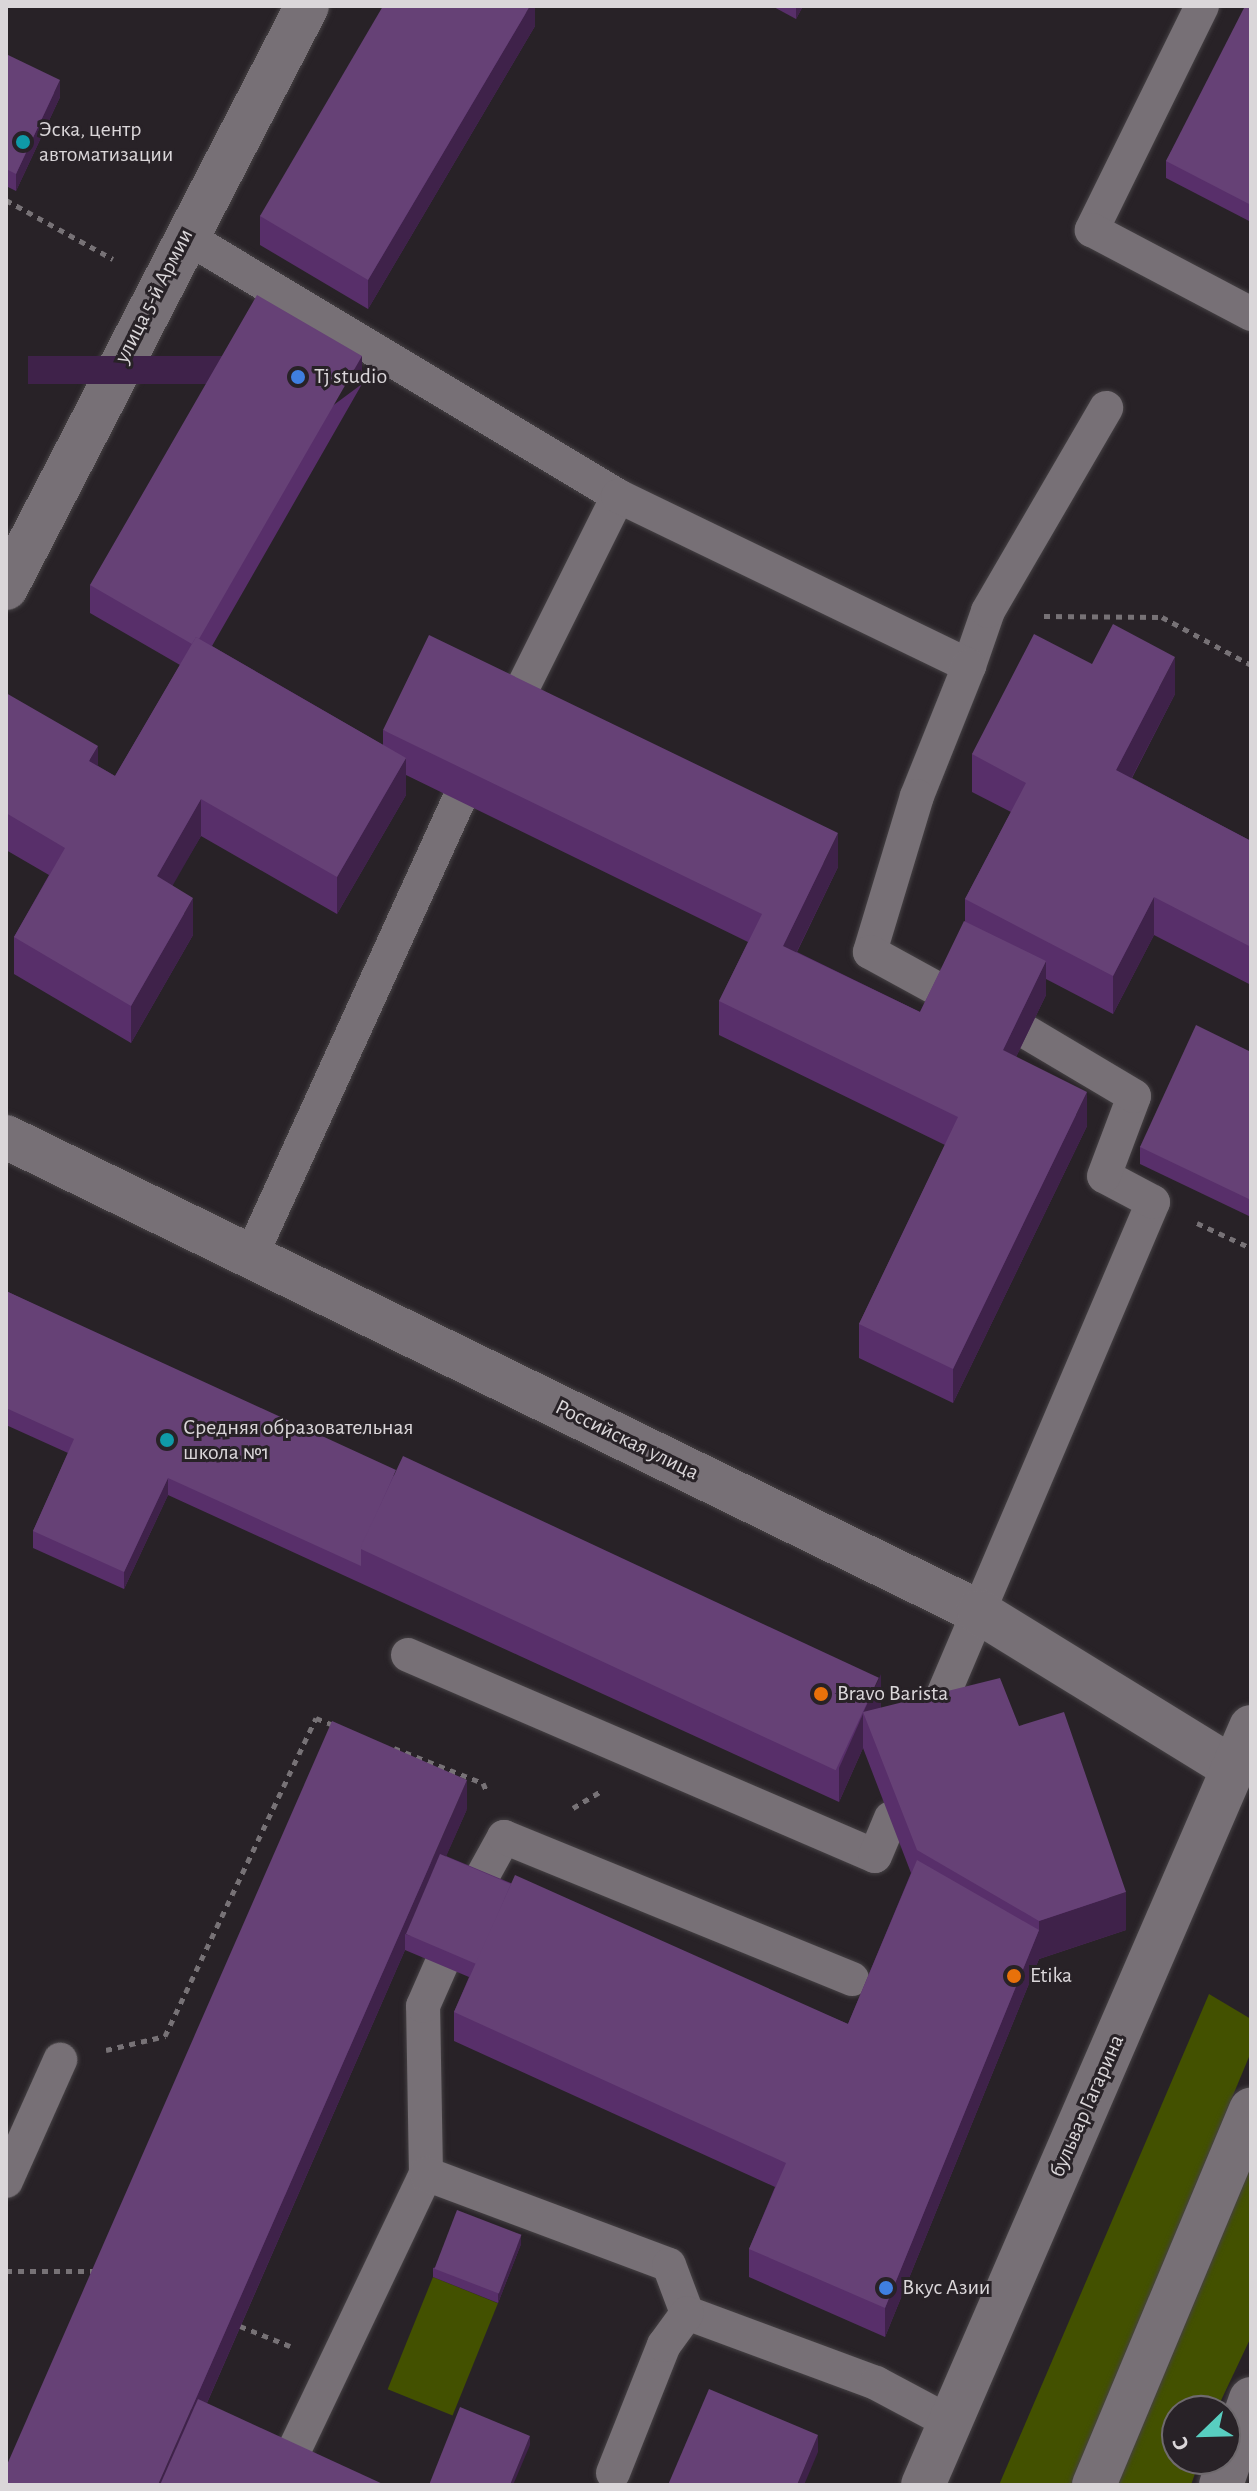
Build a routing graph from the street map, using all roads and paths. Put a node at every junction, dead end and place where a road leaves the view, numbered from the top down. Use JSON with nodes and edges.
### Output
{"nodes":[{"id":1,"x":307,"y":6,"type":"edge"},
{"id":2,"x":1202,"y":6,"type":"edge"},
{"id":3,"x":6,"y":200,"type":"edge"},
{"id":4,"x":185,"y":236,"type":"junction"},
{"id":5,"x":160,"y":284,"type":"junction"},
{"id":6,"x":1251,"y":314,"type":"edge"},
{"id":7,"x":1106,"y":408,"type":"dead end"},
{"id":8,"x":618,"y":496,"type":"junction"},
{"id":9,"x":6,"y":588,"type":"edge"},
{"id":10,"x":988,"y":611,"type":"junction"},
{"id":11,"x":1251,"y":665,"type":"edge"},
{"id":12,"x":969,"y":666,"type":"junction"},
{"id":13,"x":512,"y":709,"type":"edge"},
{"id":14,"x":458,"y":801,"type":"edge"},
{"id":15,"x":945,"y":993,"type":"edge"},
{"id":16,"x":1028,"y":1033,"type":"edge"},
{"id":17,"x":6,"y":1137,"type":"edge"},
{"id":18,"x":251,"y":1256,"type":"junction"},
{"id":19,"x":979,"y":1612,"type":"junction"},
{"id":20,"x":408,"y":1655,"type":"dead end"},
{"id":21,"x":1251,"y":1727,"type":"edge"},
{"id":22,"x":343,"y":1729,"type":"edge"},
{"id":23,"x":924,"y":1738,"type":"edge"},
{"id":24,"x":385,"y":1745,"type":"edge"},
{"id":25,"x":622,"y":1748,"type":"junction"},
{"id":26,"x":1234,"y":1769,"type":"junction"},
{"id":27,"x":891,"y":1818,"type":"edge"},
{"id":28,"x":504,"y":1837,"type":"junction"},
{"id":29,"x":477,"y":1886,"type":"edge"},
{"id":30,"x":441,"y":1965,"type":"edge"},
{"id":31,"x":852,"y":1979,"type":"dead end"},
{"id":32,"x":60,"y":2060,"type":"joint"},
{"id":33,"x":1251,"y":2110,"type":"edge"},
{"id":34,"x":426,"y":2174,"type":"junction"},
{"id":35,"x":6,"y":2181,"type":"edge"},
{"id":36,"x":6,"y":2271,"type":"edge"},
{"id":37,"x":104,"y":2271,"type":"edge"},
{"id":38,"x":687,"y":2313,"type":"junction"},
{"id":39,"x":1251,"y":2399,"type":"edge"},
{"id":40,"x":949,"y":2422,"type":"junction"},
{"id":41,"x":289,"y":2461,"type":"edge"},
{"id":42,"x":613,"y":2473,"type":"dead end"},
{"id":43,"x":923,"y":2485,"type":"edge"},
{"id":44,"x":1094,"y":2485,"type":"edge"},
{"id":45,"x":1221,"y":2485,"type":"edge"}],
"edges":[{"from":1,"to":4,"type":"street","name":"улица 5-й Армии"},
{"from":2,"to":6,"type":"lane"},
{"from":3,"to":5,"type":"path"},
{"from":4,"to":5,"type":"street","name":"улица 5-й Армии"},
{"from":4,"to":8,"type":"lane"},
{"from":5,"to":9,"type":"street","name":"улица 5-й Армии"},
{"from":7,"to":10,"type":"lane"},
{"from":8,"to":12,"type":"lane"},
{"from":8,"to":13,"type":"lane"},
{"from":10,"to":11,"type":"path"},
{"from":10,"to":12,"type":"lane"},
{"from":12,"to":15,"type":"lane"},
{"from":14,"to":18,"type":"lane"},
{"from":16,"to":19,"type":"lane"},
{"from":17,"to":18,"type":"street","name":"Российская улица"},
{"from":18,"to":19,"type":"street","name":"Российская улица"},
{"from":19,"to":23,"type":"lane"},
{"from":19,"to":26,"type":"street","name":"Российская улица"},
{"from":20,"to":25,"type":"lane"},
{"from":21,"to":26,"type":"street","name":"бульвар Гагарина"},
{"from":22,"to":32,"type":"path"},
{"from":24,"to":28,"type":"path"},
{"from":25,"to":27,"type":"lane"},
{"from":25,"to":28,"type":"path"},
{"from":26,"to":40,"type":"street","name":"бульвар Гагарина"},
{"from":28,"to":29,"type":"lane"},
{"from":28,"to":31,"type":"lane"},
{"from":30,"to":34,"type":"lane"},
{"from":32,"to":35,"type":"lane"},
{"from":33,"to":44,"type":"street"},
{"from":34,"to":38,"type":"lane"},
{"from":34,"to":41,"type":"lane"},
{"from":36,"to":37,"type":"path"},
{"from":38,"to":40,"type":"lane"},
{"from":38,"to":42,"type":"lane"},
{"from":39,"to":45,"type":"street"},
{"from":40,"to":43,"type":"street","name":"бульвар Гагарина"}]}
